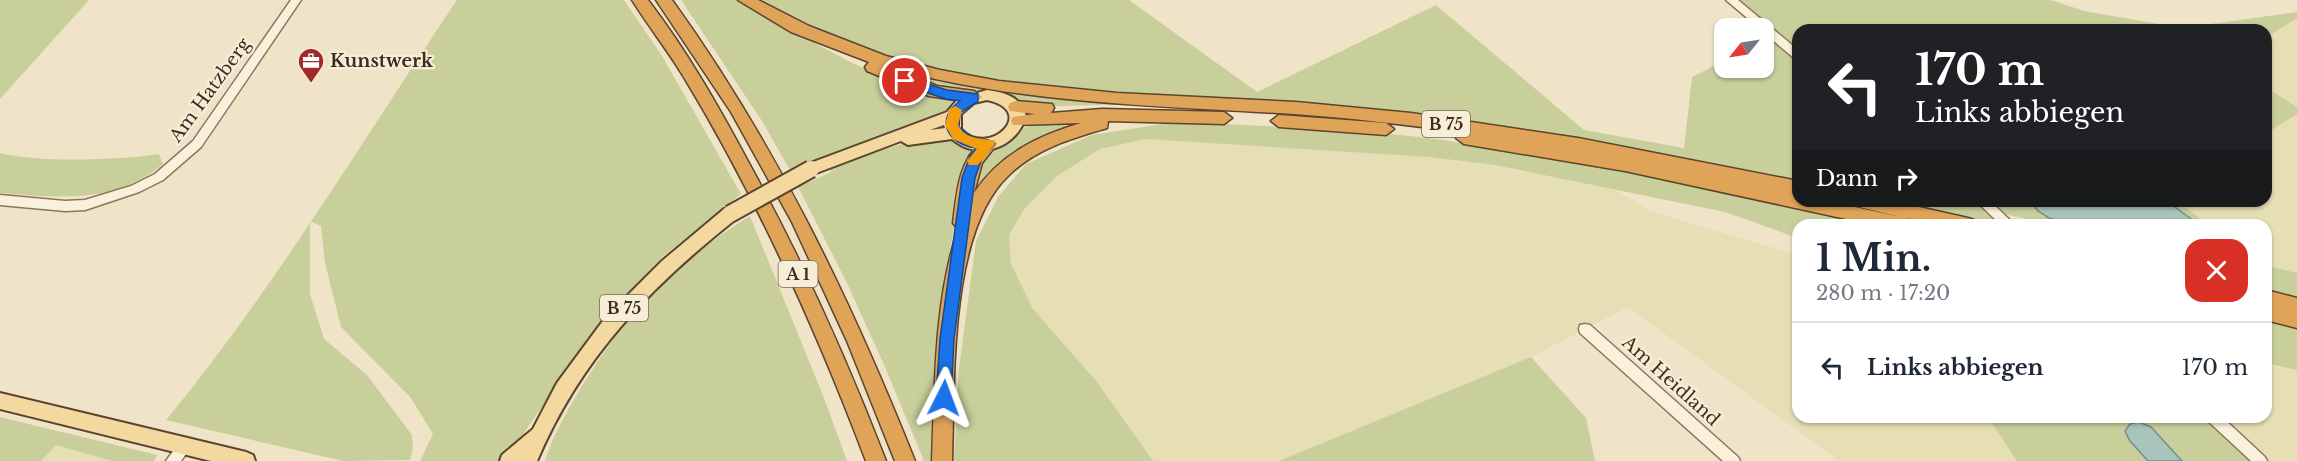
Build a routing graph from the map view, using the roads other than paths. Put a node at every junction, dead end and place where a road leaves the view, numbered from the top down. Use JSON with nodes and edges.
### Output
{"nodes":[{"id":1,"x":296,"y":0,"type":"edge"},
{"id":2,"x":640,"y":0,"type":"edge"},
{"id":3,"x":664,"y":0,"type":"edge"},
{"id":4,"x":746,"y":0,"type":"edge"},
{"id":5,"x":1731,"y":0,"type":"edge"},
{"id":6,"x":797,"y":28,"type":"junction"},
{"id":7,"x":1792,"y":50,"type":"edge"},
{"id":8,"x":974,"y":97,"type":"junction"},
{"id":9,"x":1225,"y":106,"type":"junction"},
{"id":10,"x":1018,"y":114,"type":"junction"},
{"id":11,"x":952,"y":116,"type":"junction"},
{"id":12,"x":1241,"y":118,"type":"junction"},
{"id":13,"x":955,"y":133,"type":"junction"},
{"id":14,"x":877,"y":143,"type":"junction"},
{"id":15,"x":988,"y":144,"type":"junction"},
{"id":16,"x":1792,"y":187,"type":"edge"},
{"id":17,"x":0,"y":200,"type":"edge"},
{"id":18,"x":1792,"y":200,"type":"edge"},
{"id":19,"x":1824,"y":207,"type":"edge"},
{"id":20,"x":1888,"y":207,"type":"edge"},
{"id":21,"x":1988,"y":207,"type":"edge"},
{"id":22,"x":1879,"y":219,"type":"edge"},
{"id":23,"x":1941,"y":219,"type":"edge"},
{"id":24,"x":2002,"y":219,"type":"edge"},
{"id":25,"x":956,"y":270,"type":"junction"},
{"id":26,"x":2272,"y":300,"type":"edge"},
{"id":27,"x":2297,"y":306,"type":"edge"},
{"id":28,"x":2272,"y":314,"type":"edge"},
{"id":29,"x":2297,"y":320,"type":"edge"},
{"id":30,"x":1585,"y":329,"type":"dead end"},
{"id":31,"x":0,"y":401,"type":"edge"},
{"id":32,"x":2219,"y":423,"type":"edge"},
{"id":33,"x":538,"y":433,"type":"junction"},
{"id":34,"x":178,"y":454,"type":"edge"},
{"id":35,"x":246,"y":461,"type":"edge"},
{"id":36,"x":509,"y":461,"type":"edge"},
{"id":37,"x":528,"y":461,"type":"edge"},
{"id":38,"x":876,"y":461,"type":"edge"},
{"id":39,"x":905,"y":461,"type":"edge"},
{"id":40,"x":942,"y":461,"type":"edge"},
{"id":41,"x":1734,"y":461,"type":"edge"},
{"id":42,"x":2260,"y":461,"type":"edge"}],
"edges":[{"from":1,"to":17,"type":"street","name":"Am Hatzberg"},
{"from":2,"to":38,"type":"highway","number":"A 1"},
{"from":3,"to":39,"type":"highway","number":"A 1"},
{"from":4,"to":6,"type":"highway"},
{"from":5,"to":7,"type":"street"},
{"from":6,"to":8,"type":"highway"},
{"from":6,"to":9,"type":"highway"},
{"from":8,"to":10,"type":"main road","number":"B 75"},
{"from":8,"to":11,"type":"main road","number":"B 75"},
{"from":9,"to":10,"type":"highway","number":"B 75"},
{"from":9,"to":16,"type":"highway","number":"B 75"},
{"from":10,"to":12,"type":"highway","number":"B 75"},
{"from":10,"to":15,"type":"main road"},
{"from":11,"to":13,"type":"main road"},
{"from":11,"to":14,"type":"main road","number":"B 75"},
{"from":12,"to":18,"type":"highway","number":"B 75"},
{"from":12,"to":25,"type":"highway"},
{"from":13,"to":14,"type":"main road","number":"B 75"},
{"from":13,"to":15,"type":"main road","number":"B 75"},
{"from":14,"to":33,"type":"main road","number":"B 75","bridge":true},
{"from":15,"to":25,"type":"highway"},
{"from":19,"to":22,"type":"highway","number":"B 75"},
{"from":20,"to":23,"type":"highway"},
{"from":21,"to":24,"type":"street"},
{"from":25,"to":40,"type":"highway"},
{"from":26,"to":27,"type":"highway"},
{"from":28,"to":29,"type":"highway"},
{"from":30,"to":41,"type":"street","name":"Am Heidland"},
{"from":31,"to":34,"type":"main road"},
{"from":32,"to":42,"type":"street"},
{"from":33,"to":36,"type":"main road","number":"B 75"},
{"from":33,"to":37,"type":"main road","number":"B 75"},
{"from":34,"to":35,"type":"main road"}]}
